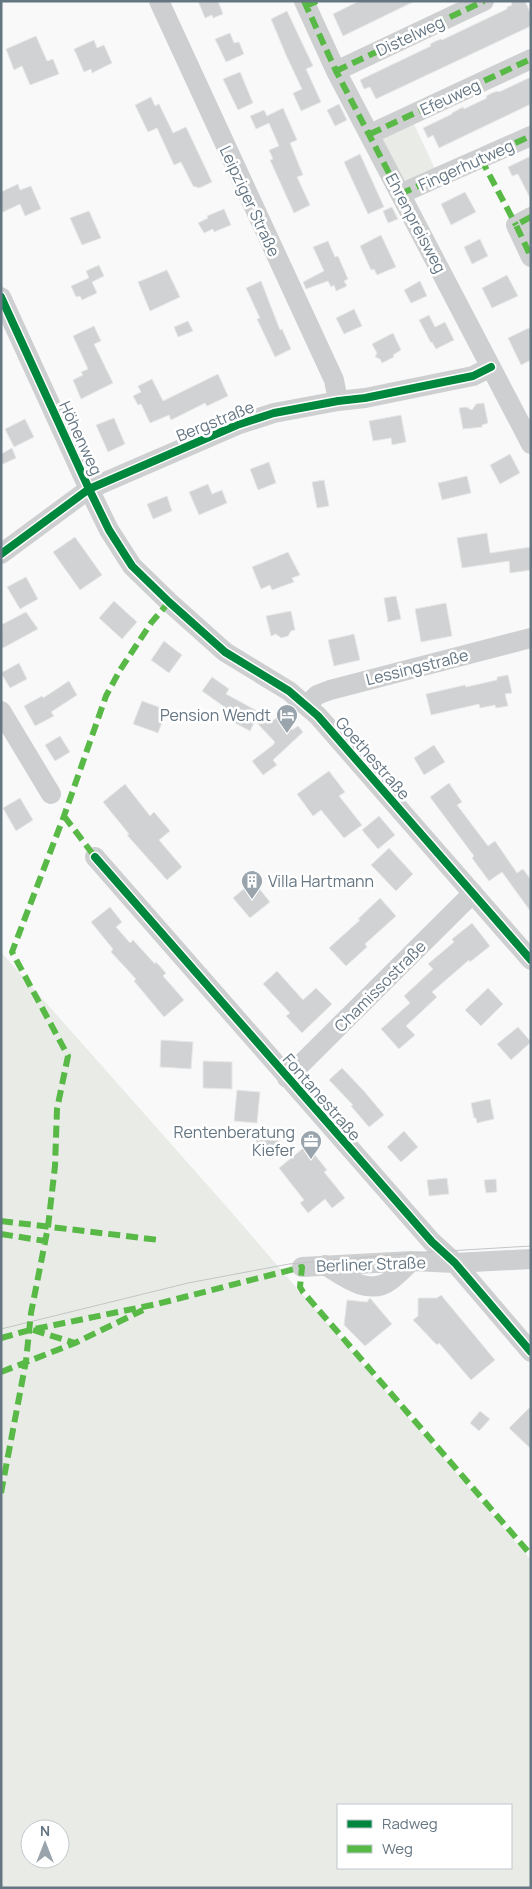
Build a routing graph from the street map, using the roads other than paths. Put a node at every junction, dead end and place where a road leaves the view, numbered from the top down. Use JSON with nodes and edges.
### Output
{"nodes":[{"id":1,"x":159,"y":1,"type":"edge"},
{"id":2,"x":484,"y":1,"type":"edge"},
{"id":3,"x":309,"y":3,"type":"edge"},
{"id":4,"x":531,"y":59,"type":"edge"},
{"id":5,"x":336,"y":71,"type":"junction"},
{"id":6,"x":370,"y":134,"type":"junction"},
{"id":7,"x":531,"y":136,"type":"edge"},
{"id":8,"x":400,"y":194,"type":"junction"},
{"id":9,"x":531,"y":217,"type":"edge"},
{"id":10,"x":531,"y":257,"type":"edge"},
{"id":11,"x":1,"y":298,"type":"edge"},
{"id":12,"x":491,"y":367,"type":"junction"},
{"id":13,"x":338,"y":401,"type":"junction"},
{"id":14,"x":531,"y":444,"type":"edge"},
{"id":15,"x":89,"y":490,"type":"junction"},
{"id":16,"x":1,"y":554,"type":"edge"},
{"id":17,"x":170,"y":603,"type":"joint"},
{"id":18,"x":531,"y":638,"type":"edge"},
{"id":19,"x":307,"y":705,"type":"junction"},
{"id":20,"x":1,"y":711,"type":"edge"},
{"id":21,"x":50,"y":794,"type":"dead end"},
{"id":22,"x":95,"y":857,"type":"dead end"},
{"id":23,"x":473,"y":893,"type":"junction"},
{"id":24,"x":531,"y":960,"type":"edge"},
{"id":25,"x":287,"y":1078,"type":"junction"},
{"id":26,"x":531,"y":1259,"type":"edge"},
{"id":27,"x":455,"y":1263,"type":"junction"},
{"id":28,"x":302,"y":1267,"type":"dead end"},
{"id":29,"x":531,"y":1352,"type":"edge"}],
"edges":[{"from":1,"to":13,"type":"street","name":"Leipziger Straße"},
{"from":2,"to":5,"type":"street","name":"Distelweg"},
{"from":3,"to":5,"type":"street","name":"Ehrenpreisweg"},
{"from":4,"to":6,"type":"street","name":"Efeuweg"},
{"from":5,"to":6,"type":"street","name":"Ehrenpreisweg"},
{"from":6,"to":8,"type":"street","name":"Ehrenpreisweg"},
{"from":7,"to":8,"type":"street","name":"Fingerhutweg"},
{"from":8,"to":12,"type":"street","name":"Ehrenpreisweg"},
{"from":9,"to":10,"type":"street"},
{"from":11,"to":15,"type":"street","name":"Höhenweg"},
{"from":12,"to":13,"type":"street","name":"Bergstraße"},
{"from":12,"to":14,"type":"street","name":"Ehrenpreisweg"},
{"from":13,"to":15,"type":"street","name":"Bergstraße"},
{"from":15,"to":16,"type":"street","name":"Bergstraße"},
{"from":15,"to":17,"type":"street","name":"Höhenweg"},
{"from":17,"to":19,"type":"street","name":"Goethestraße"},
{"from":18,"to":19,"type":"street","name":"Lessingstraße"},
{"from":19,"to":23,"type":"street","name":"Goethestraße"},
{"from":20,"to":21,"type":"street"},
{"from":22,"to":25,"type":"street","name":"Fontanestraße"},
{"from":23,"to":24,"type":"street","name":"Goethestraße"},
{"from":23,"to":25,"type":"street","name":"Chamissostraße"},
{"from":25,"to":27,"type":"street","name":"Fontanestraße"},
{"from":26,"to":27,"type":"street","name":"Berliner Straße"},
{"from":27,"to":28,"type":"street","name":"Berliner Straße"},
{"from":27,"to":29,"type":"street","name":"Fontanestraße"}]}
